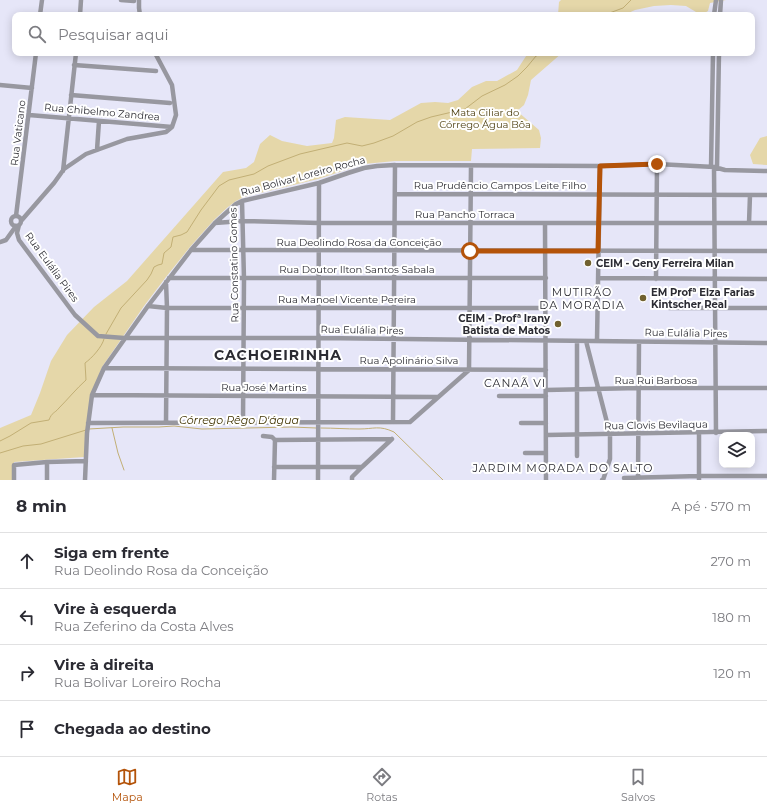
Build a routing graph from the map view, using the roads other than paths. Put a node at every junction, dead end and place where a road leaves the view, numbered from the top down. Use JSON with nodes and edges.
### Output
{"nodes":[{"id":1,"x":42,"y":0,"type":"edge"},
{"id":2,"x":82,"y":0,"type":"edge"},
{"id":3,"x":121,"y":0,"type":"edge"},
{"id":4,"x":140,"y":0,"type":"edge"},
{"id":5,"x":716,"y":0,"type":"edge"},
{"id":6,"x":721,"y":0,"type":"edge"},
{"id":7,"x":134,"y":1,"type":"dead end"},
{"id":8,"x":40,"y":12,"type":"edge"},
{"id":9,"x":80,"y":12,"type":"edge"},
{"id":10,"x":140,"y":12,"type":"edge"},
{"id":11,"x":714,"y":12,"type":"edge"},
{"id":12,"x":720,"y":12,"type":"edge"},
{"id":13,"x":36,"y":56,"type":"edge"},
{"id":14,"x":76,"y":56,"type":"edge"},
{"id":15,"x":157,"y":56,"type":"edge"},
{"id":16,"x":713,"y":56,"type":"edge"},
{"id":17,"x":719,"y":56,"type":"edge"},
{"id":18,"x":74,"y":65,"type":"junction"},
{"id":19,"x":156,"y":71,"type":"dead end"},
{"id":20,"x":0,"y":85,"type":"edge"},
{"id":21,"x":32,"y":88,"type":"junction"},
{"id":22,"x":71,"y":95,"type":"junction"},
{"id":23,"x":170,"y":103,"type":"dead end"},
{"id":24,"x":29,"y":115,"type":"junction"},
{"id":25,"x":68,"y":118,"type":"junction"},
{"id":26,"x":100,"y":121,"type":"junction"},
{"id":27,"x":172,"y":127,"type":"junction"},
{"id":28,"x":97,"y":150,"type":"junction"},
{"id":29,"x":657,"y":164,"type":"junction"},
{"id":30,"x":395,"y":165,"type":"junction"},
{"id":31,"x":471,"y":166,"type":"junction"},
{"id":32,"x":600,"y":166,"type":"junction"},
{"id":33,"x":714,"y":167,"type":"junction"},
{"id":34,"x":63,"y":171,"type":"junction"},
{"id":35,"x":767,"y":171,"type":"edge"},
{"id":36,"x":319,"y":183,"type":"junction"},
{"id":37,"x":395,"y":194,"type":"junction"},
{"id":38,"x":471,"y":194,"type":"junction"},
{"id":39,"x":599,"y":195,"type":"junction"},
{"id":40,"x":657,"y":195,"type":"junction"},
{"id":41,"x":715,"y":195,"type":"junction"},
{"id":42,"x":750,"y":195,"type":"junction"},
{"id":43,"x":767,"y":195,"type":"edge"},
{"id":44,"x":242,"y":201,"type":"junction"},
{"id":45,"x":16,"y":216,"type":"junction"},
{"id":46,"x":242,"y":221,"type":"junction"},
{"id":47,"x":215,"y":223,"type":"junction"},
{"id":48,"x":319,"y":223,"type":"junction"},
{"id":49,"x":394,"y":223,"type":"junction"},
{"id":50,"x":470,"y":223,"type":"junction"},
{"id":51,"x":546,"y":223,"type":"junction"},
{"id":52,"x":599,"y":223,"type":"junction"},
{"id":53,"x":657,"y":223,"type":"junction"},
{"id":54,"x":715,"y":223,"type":"junction"},
{"id":55,"x":749,"y":223,"type":"junction"},
{"id":56,"x":767,"y":223,"type":"edge"},
{"id":57,"x":19,"y":224,"type":"junction"},
{"id":58,"x":0,"y":242,"type":"edge"},
{"id":59,"x":192,"y":250,"type":"junction"},
{"id":60,"x":243,"y":250,"type":"junction"},
{"id":61,"x":319,"y":251,"type":"junction"},
{"id":62,"x":394,"y":251,"type":"junction"},
{"id":63,"x":470,"y":251,"type":"junction"},
{"id":64,"x":546,"y":251,"type":"junction"},
{"id":65,"x":598,"y":251,"type":"junction"},
{"id":66,"x":656,"y":251,"type":"junction"},
{"id":67,"x":715,"y":251,"type":"junction"},
{"id":68,"x":767,"y":251,"type":"edge"},
{"id":69,"x":319,"y":278,"type":"junction"},
{"id":70,"x":394,"y":278,"type":"junction"},
{"id":71,"x":470,"y":278,"type":"junction"},
{"id":72,"x":546,"y":278,"type":"junction"},
{"id":73,"x":598,"y":278,"type":"junction"},
{"id":74,"x":244,"y":279,"type":"junction"},
{"id":75,"x":656,"y":279,"type":"junction"},
{"id":76,"x":715,"y":279,"type":"junction"},
{"id":77,"x":767,"y":279,"type":"edge"},
{"id":78,"x":168,"y":280,"type":"junction"},
{"id":79,"x":148,"y":306,"type":"junction"},
{"id":80,"x":167,"y":308,"type":"junction"},
{"id":81,"x":244,"y":308,"type":"junction"},
{"id":82,"x":319,"y":308,"type":"junction"},
{"id":83,"x":394,"y":308,"type":"junction"},
{"id":84,"x":470,"y":308,"type":"junction"},
{"id":85,"x":546,"y":308,"type":"junction"},
{"id":86,"x":668,"y":308,"type":"dead end"},
{"id":87,"x":715,"y":308,"type":"junction"},
{"id":88,"x":767,"y":308,"type":"edge"},
{"id":89,"x":124,"y":338,"type":"junction"},
{"id":90,"x":167,"y":338,"type":"junction"},
{"id":91,"x":319,"y":338,"type":"junction"},
{"id":92,"x":244,"y":339,"type":"junction"},
{"id":93,"x":394,"y":339,"type":"junction"},
{"id":94,"x":469,"y":340,"type":"junction"},
{"id":95,"x":546,"y":340,"type":"junction"},
{"id":96,"x":577,"y":341,"type":"junction"},
{"id":97,"x":586,"y":341,"type":"junction"},
{"id":98,"x":597,"y":341,"type":"junction"},
{"id":99,"x":639,"y":342,"type":"junction"},
{"id":100,"x":716,"y":342,"type":"junction"},
{"id":101,"x":767,"y":343,"type":"edge"},
{"id":102,"x":104,"y":368,"type":"junction"},
{"id":103,"x":166,"y":368,"type":"junction"},
{"id":104,"x":244,"y":369,"type":"junction"},
{"id":105,"x":319,"y":369,"type":"junction"},
{"id":106,"x":393,"y":369,"type":"junction"},
{"id":107,"x":469,"y":370,"type":"junction"},
{"id":108,"x":546,"y":370,"type":"junction"},
{"id":109,"x":639,"y":388,"type":"junction"},
{"id":110,"x":767,"y":388,"type":"edge"},
{"id":111,"x":599,"y":389,"type":"junction"},
{"id":112,"x":716,"y":389,"type":"junction"},
{"id":113,"x":546,"y":390,"type":"junction"},
{"id":114,"x":577,"y":390,"type":"junction"},
{"id":115,"x":92,"y":395,"type":"junction"},
{"id":116,"x":166,"y":395,"type":"junction"},
{"id":117,"x":243,"y":396,"type":"junction"},
{"id":118,"x":319,"y":396,"type":"junction"},
{"id":119,"x":499,"y":396,"type":"dead end"},
{"id":120,"x":546,"y":396,"type":"junction"},
{"id":121,"x":393,"y":397,"type":"junction"},
{"id":122,"x":437,"y":397,"type":"junction"},
{"id":123,"x":166,"y":422,"type":"junction"},
{"id":124,"x":243,"y":422,"type":"junction"},
{"id":125,"x":393,"y":422,"type":"junction"},
{"id":126,"x":319,"y":423,"type":"junction"},
{"id":127,"x":521,"y":423,"type":"dead end"},
{"id":128,"x":546,"y":423,"type":"junction"},
{"id":129,"x":88,"y":428,"type":"junction"},
{"id":130,"x":767,"y":431,"type":"edge"},
{"id":131,"x":716,"y":432,"type":"junction"},
{"id":132,"x":699,"y":433,"type":"junction"},
{"id":133,"x":610,"y":434,"type":"junction"},
{"id":134,"x":638,"y":434,"type":"junction"},
{"id":135,"x":577,"y":435,"type":"junction"},
{"id":136,"x":263,"y":436,"type":"dead end"},
{"id":137,"x":546,"y":436,"type":"junction"},
{"id":138,"x":275,"y":440,"type":"junction"},
{"id":139,"x":319,"y":440,"type":"junction"},
{"id":140,"x":525,"y":453,"type":"dead end"},
{"id":141,"x":546,"y":453,"type":"junction"},
{"id":142,"x":577,"y":456,"type":"dead end"},
{"id":143,"x":86,"y":461,"type":"junction"},
{"id":144,"x":49,"y":462,"type":"junction"},
{"id":145,"x":274,"y":467,"type":"junction"},
{"id":146,"x":318,"y":467,"type":"junction"},
{"id":147,"x":362,"y":467,"type":"junction"},
{"id":148,"x":767,"y":476,"type":"edge"},
{"id":149,"x":624,"y":478,"type":"dead end"},
{"id":150,"x":638,"y":478,"type":"junction"},
{"id":151,"x":699,"y":478,"type":"edge"},
{"id":152,"x":14,"y":480,"type":"edge"},
{"id":153,"x":47,"y":480,"type":"edge"},
{"id":154,"x":85,"y":480,"type":"edge"},
{"id":155,"x":274,"y":480,"type":"edge"},
{"id":156,"x":318,"y":480,"type":"edge"},
{"id":157,"x":352,"y":480,"type":"edge"},
{"id":158,"x":546,"y":480,"type":"edge"},
{"id":159,"x":602,"y":480,"type":"edge"}],
"edges":[{"from":1,"to":8,"type":"street"},
{"from":2,"to":9,"type":"street"},
{"from":3,"to":7,"type":"street"},
{"from":4,"to":10,"type":"street"},
{"from":5,"to":11,"type":"street"},
{"from":6,"to":12,"type":"street"},
{"from":13,"to":21,"type":"street","name":"Rua Vaticano"},
{"from":14,"to":18,"type":"street"},
{"from":15,"to":27,"type":"street"},
{"from":16,"to":33,"type":"street"},
{"from":17,"to":33,"type":"street"},
{"from":18,"to":19,"type":"street"},
{"from":18,"to":22,"type":"street"},
{"from":20,"to":21,"type":"street"},
{"from":21,"to":24,"type":"street","name":"Rua Vaticano"},
{"from":22,"to":23,"type":"street"},
{"from":22,"to":25,"type":"street"},
{"from":24,"to":25,"type":"street","name":"Rua Chibelmo Zandrea"},
{"from":24,"to":45,"type":"street","name":"Rua Vaticano"},
{"from":25,"to":26,"type":"street","name":"Rua Chibelmo Zandrea"},
{"from":25,"to":34,"type":"street"},
{"from":26,"to":27,"type":"street","name":"Rua Chibelmo Zandrea"},
{"from":26,"to":28,"type":"street"},
{"from":27,"to":28,"type":"street"},
{"from":28,"to":34,"type":"street"},
{"from":29,"to":32,"type":"street","name":"Rua Bolivar Loreiro Rocha"},
{"from":29,"to":33,"type":"street","name":"Rua Bolivar Loreiro Rocha"},
{"from":29,"to":40,"type":"street"},
{"from":30,"to":31,"type":"street","name":"Rua Bolivar Loreiro Rocha"},
{"from":30,"to":36,"type":"street","name":"Rua Bolivar Loreiro Rocha"},
{"from":30,"to":37,"type":"street"},
{"from":31,"to":32,"type":"street","name":"Rua Bolivar Loreiro Rocha"},
{"from":31,"to":38,"type":"street"},
{"from":32,"to":39,"type":"street"},
{"from":33,"to":35,"type":"street","name":"Rua Bolivar Loreiro Rocha"},
{"from":33,"to":41,"type":"street"},
{"from":34,"to":57,"type":"street"},
{"from":36,"to":44,"type":"street","name":"Rua Bolivar Loreiro Rocha"},
{"from":36,"to":48,"type":"street"},
{"from":37,"to":38,"type":"street","name":"Rua Prudêncio Campos Leite Filho"},
{"from":37,"to":49,"type":"street"},
{"from":38,"to":39,"type":"street","name":"Rua Prudêncio Campos Leite Filho"},
{"from":38,"to":50,"type":"street"},
{"from":39,"to":40,"type":"street","name":"Rua Prudêncio Campos Leite Filho"},
{"from":39,"to":52,"type":"street"},
{"from":40,"to":41,"type":"street","name":"Rua Prudêncio Campos Leite Filho"},
{"from":40,"to":53,"type":"street"},
{"from":41,"to":42,"type":"street","name":"Rua Prudêncio Campos Leite Filho"},
{"from":41,"to":54,"type":"street"},
{"from":42,"to":43,"type":"street","name":"Rua Prudêncio Campos Leite Filho"},
{"from":42,"to":55,"type":"street"},
{"from":44,"to":46,"type":"street","name":"Rua Constatino Gomes"},
{"from":44,"to":47,"type":"street","name":"Rua Bolivar Loreiro Rocha"},
{"from":45,"to":57,"type":"street","name":"Rua Eulália Pires"},
{"from":45,"to":57,"type":"street","name":"Rua Eulália Pires"},
{"from":46,"to":47,"type":"street","name":"Rua Pancho Torraca"},
{"from":46,"to":48,"type":"street","name":"Rua Pancho Torraca"},
{"from":46,"to":60,"type":"street","name":"Rua Constatino Gomes"},
{"from":47,"to":59,"type":"street","name":"Rua Bolivar Loreiro Rocha"},
{"from":48,"to":49,"type":"street","name":"Rua Pancho Torraca"},
{"from":48,"to":61,"type":"street"},
{"from":49,"to":50,"type":"street","name":"Rua Pancho Torraca"},
{"from":49,"to":62,"type":"street"},
{"from":50,"to":51,"type":"street","name":"Rua Pancho Torraca"},
{"from":50,"to":63,"type":"street"},
{"from":51,"to":52,"type":"street","name":"Rua Pancho Torraca"},
{"from":51,"to":64,"type":"street"},
{"from":52,"to":53,"type":"street","name":"Rua Pancho Torraca"},
{"from":52,"to":65,"type":"street"},
{"from":53,"to":54,"type":"street","name":"Rua Pancho Torraca"},
{"from":53,"to":66,"type":"street"},
{"from":54,"to":55,"type":"street","name":"Rua Pancho Torraca"},
{"from":54,"to":67,"type":"street"},
{"from":55,"to":56,"type":"street","name":"Rua Pancho Torraca"},
{"from":57,"to":58,"type":"street"},
{"from":57,"to":89,"type":"street","name":"Rua Eulália Pires"},
{"from":59,"to":60,"type":"street","name":"Rua Deolindo Rosa da Conceição"},
{"from":59,"to":78,"type":"street","name":"Rua Bolivar Loreiro Rocha"},
{"from":60,"to":61,"type":"street","name":"Rua Deolindo Rosa da Conceição"},
{"from":60,"to":74,"type":"street","name":"Rua Constatino Gomes"},
{"from":61,"to":62,"type":"street","name":"Rua Deolindo Rosa da Conceição"},
{"from":61,"to":69,"type":"street"},
{"from":62,"to":63,"type":"street","name":"Rua Deolindo Rosa da Conceição"},
{"from":62,"to":70,"type":"street"},
{"from":63,"to":64,"type":"street","name":"Rua Deolindo Rosa da Conceição"},
{"from":63,"to":71,"type":"street"},
{"from":64,"to":65,"type":"street","name":"Rua Deolindo Rosa da Conceição"},
{"from":64,"to":72,"type":"street"},
{"from":65,"to":66,"type":"street","name":"Rua Deolindo Rosa da Conceição"},
{"from":65,"to":73,"type":"street"},
{"from":66,"to":67,"type":"street","name":"Rua Deolindo Rosa da Conceição"},
{"from":66,"to":75,"type":"street"},
{"from":67,"to":68,"type":"street","name":"Rua Deolindo Rosa da Conceição"},
{"from":67,"to":76,"type":"street"},
{"from":69,"to":70,"type":"street","name":"Rua Doutor Ilton Santos Sabala"},
{"from":69,"to":74,"type":"street","name":"Rua Doutor Ilton Santos Sabala"},
{"from":69,"to":82,"type":"street"},
{"from":70,"to":71,"type":"street","name":"Rua Doutor Ilton Santos Sabala"},
{"from":70,"to":83,"type":"street"},
{"from":71,"to":72,"type":"street","name":"Rua Doutor Ilton Santos Sabala"},
{"from":71,"to":84,"type":"street"},
{"from":72,"to":85,"type":"street"},
{"from":73,"to":75,"type":"street"},
{"from":73,"to":98,"type":"street"},
{"from":74,"to":78,"type":"street","name":"Rua Doutor Ilton Santos Sabala"},
{"from":74,"to":81,"type":"street","name":"Rua Constatino Gomes"},
{"from":75,"to":76,"type":"street"},
{"from":76,"to":77,"type":"street"},
{"from":76,"to":87,"type":"street"},
{"from":78,"to":79,"type":"street","name":"Rua Bolivar Loreiro Rocha"},
{"from":78,"to":80,"type":"street"},
{"from":79,"to":80,"type":"street","name":"Rua Manoel Vicente Pereira"},
{"from":79,"to":89,"type":"street","name":"Rua Bolivar Loreiro Rocha"},
{"from":80,"to":81,"type":"street","name":"Rua Manoel Vicente Pereira"},
{"from":80,"to":90,"type":"street"},
{"from":81,"to":82,"type":"street","name":"Rua Manoel Vicente Pereira"},
{"from":81,"to":92,"type":"street","name":"Rua Constatino Gomes"},
{"from":82,"to":83,"type":"street","name":"Rua Manoel Vicente Pereira"},
{"from":82,"to":91,"type":"street"},
{"from":83,"to":84,"type":"street","name":"Rua Manoel Vicente Pereira"},
{"from":83,"to":93,"type":"street"},
{"from":84,"to":85,"type":"street","name":"Rua Manoel Vicente Pereira"},
{"from":84,"to":94,"type":"street"},
{"from":85,"to":95,"type":"street"},
{"from":86,"to":87,"type":"street"},
{"from":87,"to":88,"type":"street"},
{"from":87,"to":100,"type":"street"},
{"from":89,"to":90,"type":"street","name":"Rua Eulália Pires"},
{"from":89,"to":102,"type":"street","name":"Rua Bolivar Loreiro Rocha"},
{"from":90,"to":92,"type":"street","name":"Rua Eulália Pires"},
{"from":90,"to":103,"type":"street"},
{"from":91,"to":92,"type":"street","name":"Rua Eulália Pires"},
{"from":91,"to":93,"type":"street","name":"Rua Eulália Pires"},
{"from":91,"to":105,"type":"street"},
{"from":92,"to":104,"type":"street"},
{"from":93,"to":94,"type":"street","name":"Rua Eulália Pires"},
{"from":93,"to":106,"type":"street"},
{"from":94,"to":95,"type":"street","name":"Rua Eulália Pires"},
{"from":94,"to":107,"type":"street"},
{"from":95,"to":96,"type":"street","name":"Rua Eulália Pires"},
{"from":95,"to":108,"type":"street"},
{"from":96,"to":97,"type":"street","name":"Rua Eulália Pires"},
{"from":96,"to":114,"type":"street"},
{"from":97,"to":98,"type":"street","name":"Rua Eulália Pires"},
{"from":97,"to":111,"type":"street"},
{"from":98,"to":99,"type":"street","name":"Rua Eulália Pires"},
{"from":99,"to":100,"type":"street","name":"Rua Eulália Pires"},
{"from":99,"to":109,"type":"street"},
{"from":100,"to":101,"type":"street","name":"Rua Eulália Pires"},
{"from":100,"to":112,"type":"street"},
{"from":102,"to":103,"type":"street","name":"Rua Apolinário Silva"},
{"from":102,"to":115,"type":"street","name":"Rua Bolivar Loreiro Rocha"},
{"from":103,"to":104,"type":"street","name":"Rua Apolinário Silva"},
{"from":103,"to":116,"type":"street"},
{"from":104,"to":105,"type":"street","name":"Rua Apolinário Silva"},
{"from":104,"to":117,"type":"street"},
{"from":105,"to":106,"type":"street","name":"Rua Apolinário Silva"},
{"from":105,"to":118,"type":"street"},
{"from":106,"to":107,"type":"street","name":"Rua Apolinário Silva"},
{"from":106,"to":121,"type":"street"},
{"from":107,"to":108,"type":"street","name":"Rua Apolinário Silva"},
{"from":107,"to":122,"type":"street"},
{"from":108,"to":113,"type":"street"},
{"from":109,"to":111,"type":"street","name":"Rua Rui Barbosa"},
{"from":109,"to":112,"type":"street","name":"Rua Rui Barbosa"},
{"from":109,"to":134,"type":"street"},
{"from":110,"to":112,"type":"street","name":"Rua Rui Barbosa"},
{"from":111,"to":114,"type":"street","name":"Rua Rui Barbosa"},
{"from":111,"to":133,"type":"street"},
{"from":112,"to":131,"type":"street"},
{"from":113,"to":114,"type":"street","name":"Rua Rui Barbosa"},
{"from":113,"to":120,"type":"street"},
{"from":114,"to":135,"type":"street"},
{"from":115,"to":116,"type":"street","name":"Rua José Martins"},
{"from":115,"to":129,"type":"street","name":"Rua Bolivar Loreiro Rocha"},
{"from":116,"to":117,"type":"street","name":"Rua José Martins"},
{"from":116,"to":123,"type":"street"},
{"from":117,"to":118,"type":"street","name":"Rua José Martins"},
{"from":117,"to":124,"type":"street"},
{"from":118,"to":121,"type":"street","name":"Rua José Martins"},
{"from":118,"to":126,"type":"street"},
{"from":119,"to":120,"type":"street"},
{"from":120,"to":128,"type":"street"},
{"from":121,"to":122,"type":"street","name":"Rua José Martins"},
{"from":121,"to":125,"type":"street"},
{"from":122,"to":125,"type":"street"},
{"from":123,"to":124,"type":"street"},
{"from":123,"to":129,"type":"street"},
{"from":124,"to":126,"type":"street"},
{"from":125,"to":126,"type":"street"},
{"from":126,"to":139,"type":"street"},
{"from":127,"to":128,"type":"street"},
{"from":128,"to":137,"type":"street"},
{"from":129,"to":143,"type":"street","name":"Rua Bolivar Loreiro Rocha"},
{"from":130,"to":131,"type":"street","name":"Rua Clovis Bevilaqua"},
{"from":131,"to":132,"type":"street","name":"Rua Clovis Bevilaqua"},
{"from":132,"to":134,"type":"street","name":"Rua Clovis Bevilaqua"},
{"from":132,"to":151,"type":"street"},
{"from":133,"to":134,"type":"street","name":"Rua Clovis Bevilaqua"},
{"from":133,"to":135,"type":"street","name":"Rua Clovis Bevilaqua"},
{"from":133,"to":159,"type":"street"},
{"from":134,"to":150,"type":"street"},
{"from":135,"to":137,"type":"street","name":"Rua Clovis Bevilaqua"},
{"from":135,"to":142,"type":"street"},
{"from":136,"to":138,"type":"street"},
{"from":137,"to":141,"type":"street"},
{"from":138,"to":139,"type":"street"},
{"from":138,"to":145,"type":"street"},
{"from":139,"to":146,"type":"street"},
{"from":139,"to":147,"type":"street"},
{"from":140,"to":141,"type":"street"},
{"from":141,"to":158,"type":"street"},
{"from":143,"to":144,"type":"street"},
{"from":143,"to":154,"type":"street","name":"Rua Bolivar Loreiro Rocha"},
{"from":144,"to":152,"type":"street"},
{"from":144,"to":153,"type":"street"},
{"from":145,"to":146,"type":"street"},
{"from":145,"to":155,"type":"street"},
{"from":146,"to":147,"type":"street"},
{"from":146,"to":156,"type":"street"},
{"from":147,"to":157,"type":"street"},
{"from":148,"to":151,"type":"street"},
{"from":149,"to":150,"type":"street"},
{"from":150,"to":151,"type":"street"}]}
